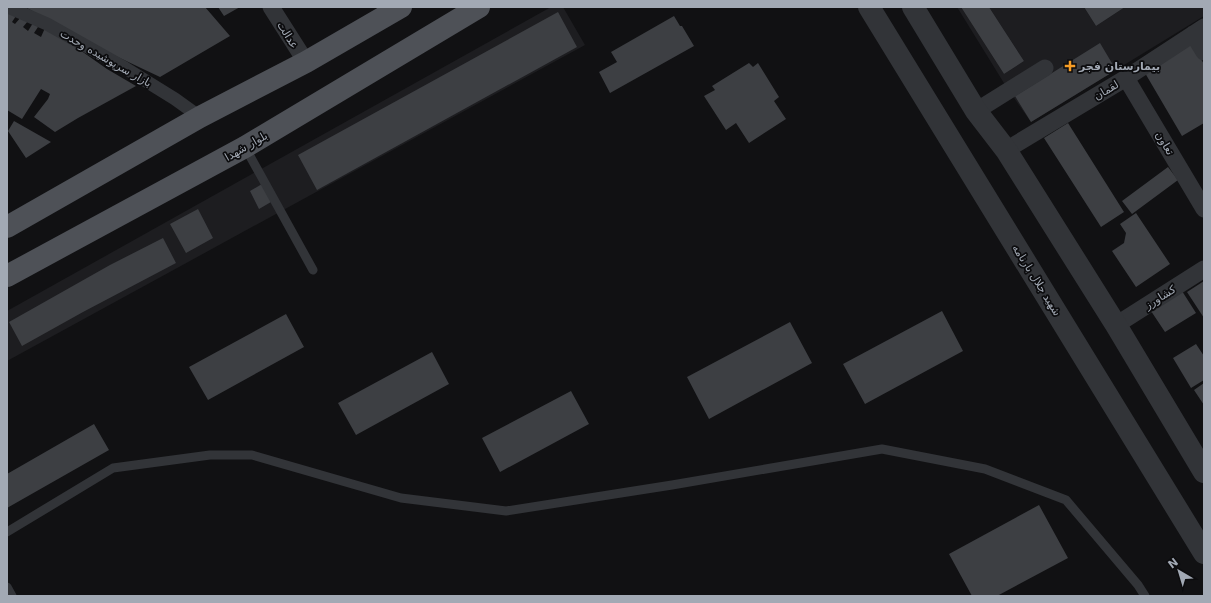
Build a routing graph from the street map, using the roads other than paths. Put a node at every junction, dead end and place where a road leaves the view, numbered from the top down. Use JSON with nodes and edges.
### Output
{"nodes":[{"id":1,"x":8,"y":7,"type":"edge"},
{"id":2,"x":271,"y":7,"type":"edge"},
{"id":3,"x":401,"y":7,"type":"edge"},
{"id":4,"x":479,"y":7,"type":"edge"},
{"id":5,"x":869,"y":7,"type":"edge"},
{"id":6,"x":913,"y":7,"type":"edge"},
{"id":7,"x":1199,"y":31,"type":"edge"},
{"id":8,"x":1204,"y":52,"type":"edge"},
{"id":9,"x":306,"y":62,"type":"junction"},
{"id":10,"x":1045,"y":68,"type":"dead end"},
{"id":11,"x":1126,"y":78,"type":"junction"},
{"id":12,"x":976,"y":111,"type":"junction"},
{"id":13,"x":200,"y":117,"type":"junction"},
{"id":14,"x":245,"y":147,"type":"junction"},
{"id":15,"x":1006,"y":150,"type":"junction"},
{"id":16,"x":1204,"y":209,"type":"edge"},
{"id":17,"x":9,"y":223,"type":"edge"},
{"id":18,"x":1204,"y":269,"type":"edge"},
{"id":19,"x":313,"y":270,"type":"dead end"},
{"id":20,"x":7,"y":276,"type":"edge"},
{"id":21,"x":1116,"y":325,"type":"junction"},
{"id":22,"x":1201,"y":462,"type":"edge"},
{"id":23,"x":7,"y":532,"type":"edge"},
{"id":24,"x":1204,"y":553,"type":"edge"},
{"id":25,"x":7,"y":587,"type":"edge"},
{"id":26,"x":12,"y":596,"type":"edge"},
{"id":27,"x":1145,"y":596,"type":"edge"}],
"edges":[{"from":1,"to":13,"type":"street","name":"بازار سرپوشیده وحدت"},
{"from":2,"to":9,"type":"street","name":"عدالت"},
{"from":3,"to":9,"type":"main road"},
{"from":4,"to":14,"type":"main road","name":"بلوار شهدا"},
{"from":5,"to":24,"type":"street","name":"شهید جلال بارنامه"},
{"from":6,"to":12,"type":"street"},
{"from":7,"to":8,"type":"street"},
{"from":7,"to":11,"type":"street","name":"لقمان"},
{"from":9,"to":13,"type":"main road"},
{"from":10,"to":12,"type":"street"},
{"from":11,"to":15,"type":"street","name":"لقمان"},
{"from":11,"to":16,"type":"street","name":"تعاون"},
{"from":12,"to":15,"type":"street"},
{"from":13,"to":17,"type":"main road"},
{"from":14,"to":19,"type":"lane"},
{"from":14,"to":20,"type":"main road","name":"بلوار شهدا"},
{"from":15,"to":21,"type":"street"},
{"from":18,"to":21,"type":"street","name":"کشاورز"},
{"from":21,"to":22,"type":"street"},
{"from":23,"to":27,"type":"lane"},
{"from":25,"to":26,"type":"lane"}]}
